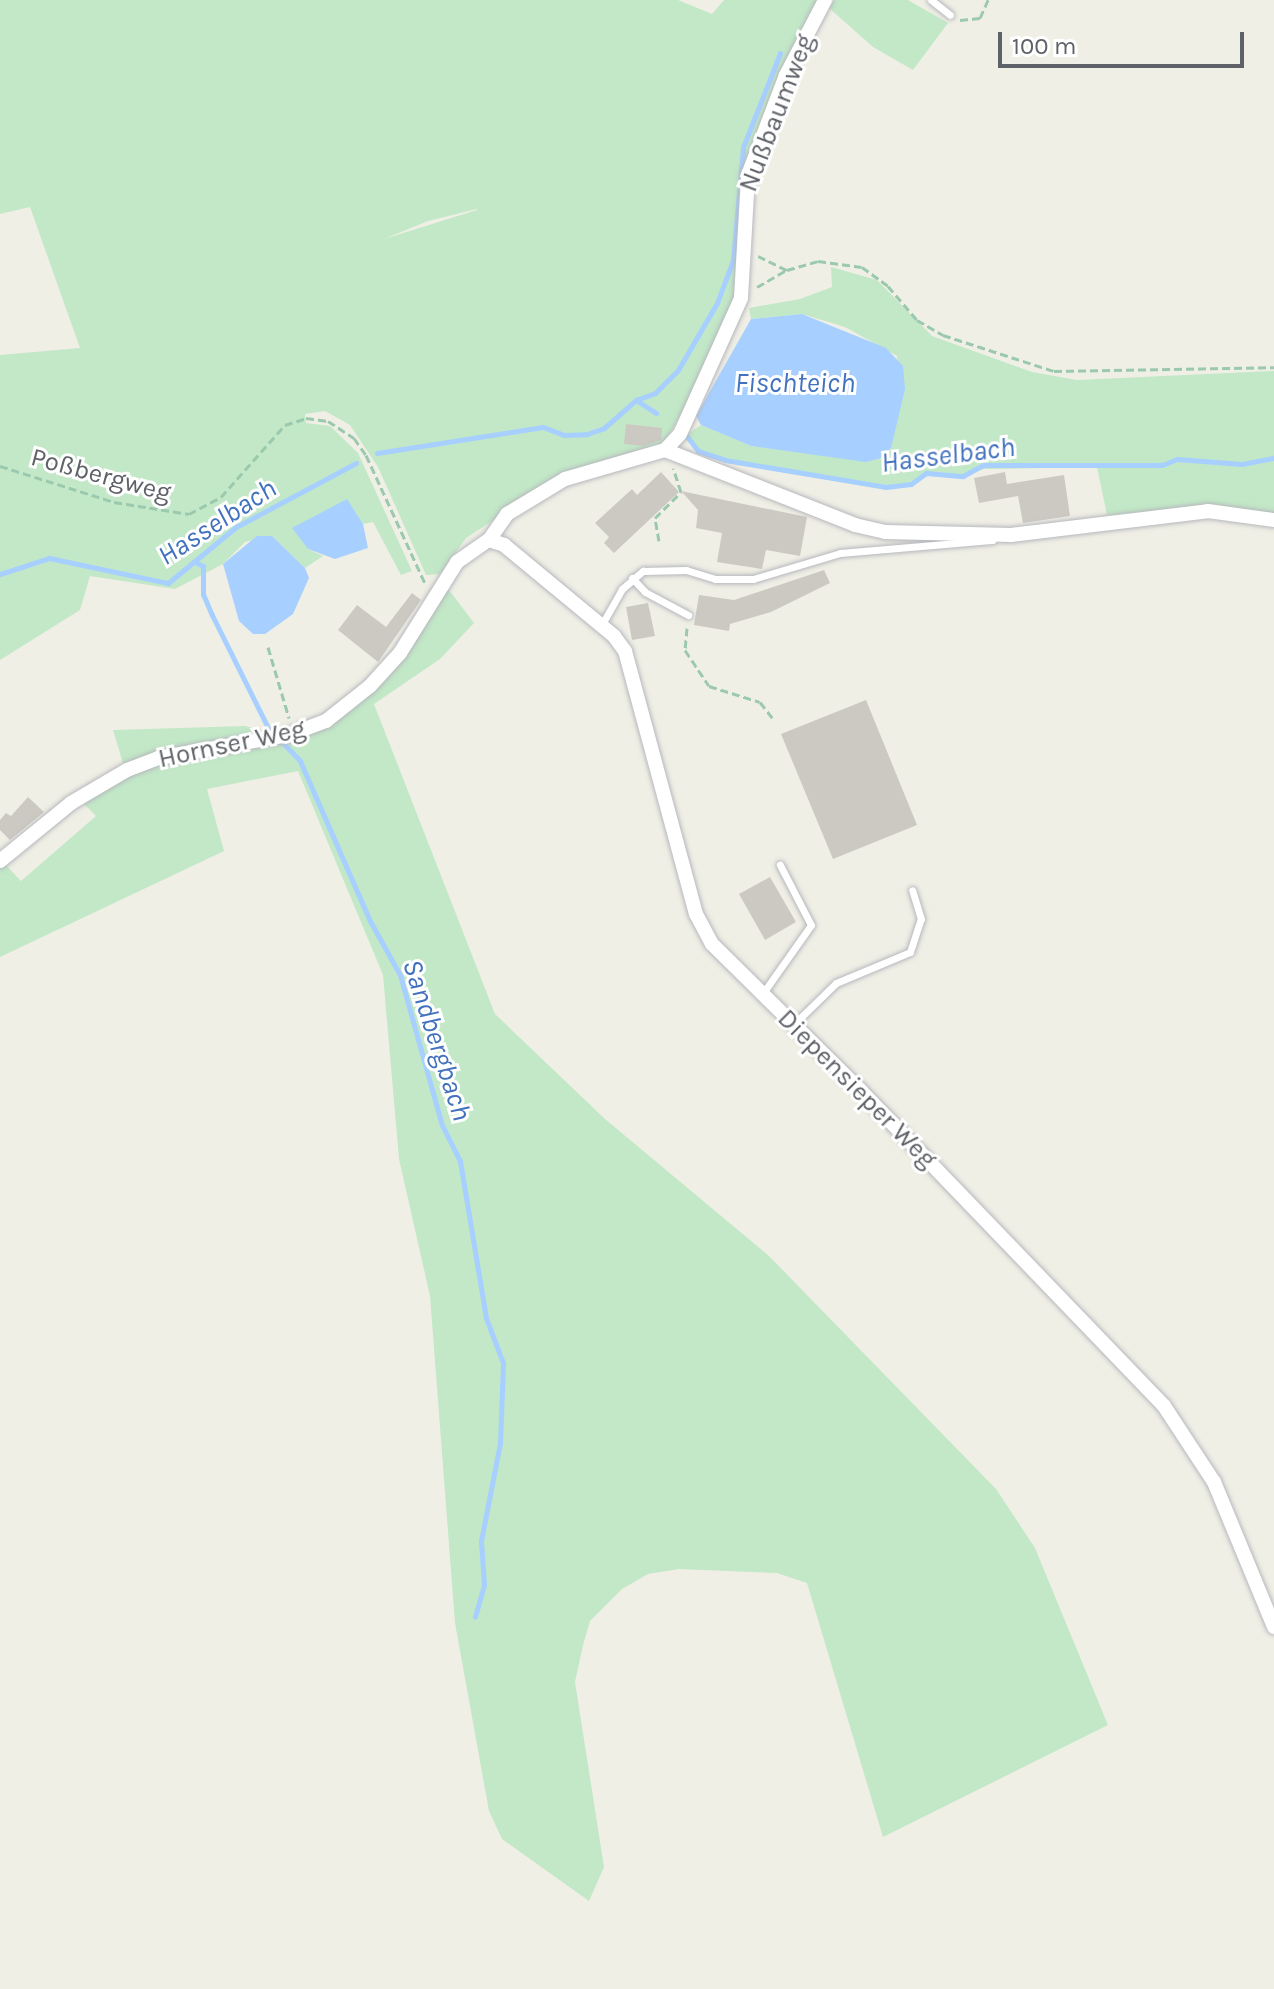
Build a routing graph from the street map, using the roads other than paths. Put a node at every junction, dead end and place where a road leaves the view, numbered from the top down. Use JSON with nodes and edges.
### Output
{"nodes":[{"id":1,"x":825,"y":0,"type":"edge"},
{"id":2,"x":931,"y":0,"type":"edge"},
{"id":3,"x":950,"y":15,"type":"road end"},
{"id":4,"x":668,"y":455,"type":"junction"},
{"id":5,"x":1274,"y":520,"type":"edge"},
{"id":6,"x":1006,"y":535,"type":"junction"},
{"id":7,"x":489,"y":540,"type":"junction"},
{"id":8,"x":632,"y":578,"type":"junction"},
{"id":9,"x":688,"y":615,"type":"road end"},
{"id":10,"x":601,"y":626,"type":"junction"},
{"id":11,"x":0,"y":861,"type":"edge"},
{"id":12,"x":780,"y":865,"type":"dead end"},
{"id":13,"x":912,"y":890,"type":"dead end"},
{"id":14,"x":762,"y":995,"type":"junction"},
{"id":15,"x":795,"y":1023,"type":"junction"},
{"id":16,"x":1274,"y":1627,"type":"edge"}],
"edges":[{"from":1,"to":4,"type":"street","name":"Nußbaumweg"},
{"from":2,"to":3,"type":"lane"},
{"from":4,"to":6,"type":"street"},
{"from":4,"to":7,"type":"street"},
{"from":5,"to":6,"type":"street"},
{"from":6,"to":8,"type":"lane"},
{"from":7,"to":10,"type":"street","name":"Diepensieper Weg"},
{"from":7,"to":11,"type":"street","name":"Hornser Weg"},
{"from":8,"to":9,"type":"lane"},
{"from":8,"to":10,"type":"lane"},
{"from":10,"to":14,"type":"street","name":"Diepensieper Weg"},
{"from":12,"to":14,"type":"lane"},
{"from":13,"to":15,"type":"lane"},
{"from":14,"to":15,"type":"street","name":"Diepensieper Weg"},
{"from":15,"to":16,"type":"street","name":"Diepensieper Weg"}]}
